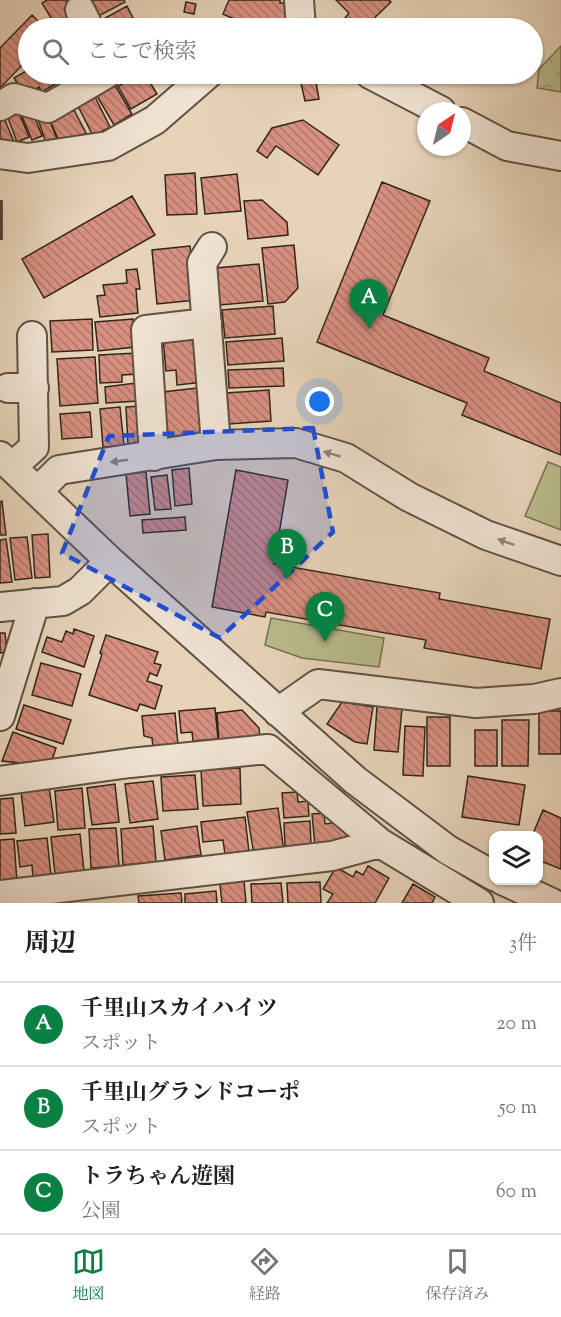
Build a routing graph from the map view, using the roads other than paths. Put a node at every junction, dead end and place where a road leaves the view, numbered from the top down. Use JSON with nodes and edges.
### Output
{"nodes":[{"id":1,"x":299,"y":0,"type":"edge"},
{"id":2,"x":300,"y":18,"type":"edge"},
{"id":3,"x":89,"y":84,"type":"edge"},
{"id":4,"x":196,"y":84,"type":"edge"},
{"id":5,"x":389,"y":84,"type":"edge"},
{"id":6,"x":424,"y":102,"type":"edge"},
{"id":7,"x":0,"y":106,"type":"edge"},
{"id":8,"x":471,"y":127,"type":"edge"},
{"id":9,"x":0,"y":154,"type":"edge"},
{"id":10,"x":561,"y":156,"type":"edge"},
{"id":11,"x":212,"y":247,"type":"dead end"},
{"id":12,"x":207,"y":323,"type":"junction"},
{"id":13,"x":32,"y":336,"type":"dead end"},
{"id":14,"x":216,"y":445,"type":"junction"},
{"id":15,"x":154,"y":456,"type":"junction"},
{"id":16,"x":15,"y":476,"type":"edge"},
{"id":17,"x":110,"y":561,"type":"junction"},
{"id":18,"x":561,"y":561,"type":"edge"},
{"id":19,"x":35,"y":603,"type":"junction"},
{"id":20,"x":0,"y":607,"type":"edge"},
{"id":21,"x":561,"y":693,"type":"edge"},
{"id":22,"x":278,"y":712,"type":"junction"},
{"id":23,"x":0,"y":716,"type":"edge"},
{"id":24,"x":0,"y":781,"type":"edge"},
{"id":25,"x":380,"y":843,"type":"junction"},
{"id":26,"x":489,"y":873,"type":"edge"},
{"id":27,"x":513,"y":885,"type":"edge"},
{"id":28,"x":111,"y":893,"type":"edge"},
{"id":29,"x":0,"y":895,"type":"edge"},
{"id":30,"x":479,"y":903,"type":"edge"},
{"id":31,"x":552,"y":903,"type":"edge"}],
"edges":[{"from":1,"to":2,"type":"street"},
{"from":3,"to":7,"type":"street"},
{"from":4,"to":9,"type":"street"},
{"from":5,"to":6,"type":"street"},
{"from":8,"to":10,"type":"street"},
{"from":11,"to":12,"type":"street"},
{"from":12,"to":14,"type":"street"},
{"from":12,"to":15,"type":"street"},
{"from":13,"to":16,"type":"street"},
{"from":14,"to":15,"type":"street"},
{"from":18,"to":14,"type":"street","one_way":true},
{"from":15,"to":16,"type":"street","one_way":true},
{"from":16,"to":17,"type":"street"},
{"from":17,"to":19,"type":"street"},
{"from":17,"to":22,"type":"street"},
{"from":19,"to":20,"type":"street"},
{"from":19,"to":23,"type":"street"},
{"from":21,"to":22,"type":"street"},
{"from":22,"to":26,"type":"street"},
{"from":24,"to":25,"type":"street"},
{"from":25,"to":28,"type":"street"},
{"from":25,"to":30,"type":"street"},
{"from":27,"to":31,"type":"street"},
{"from":28,"to":29,"type":"street"}]}
